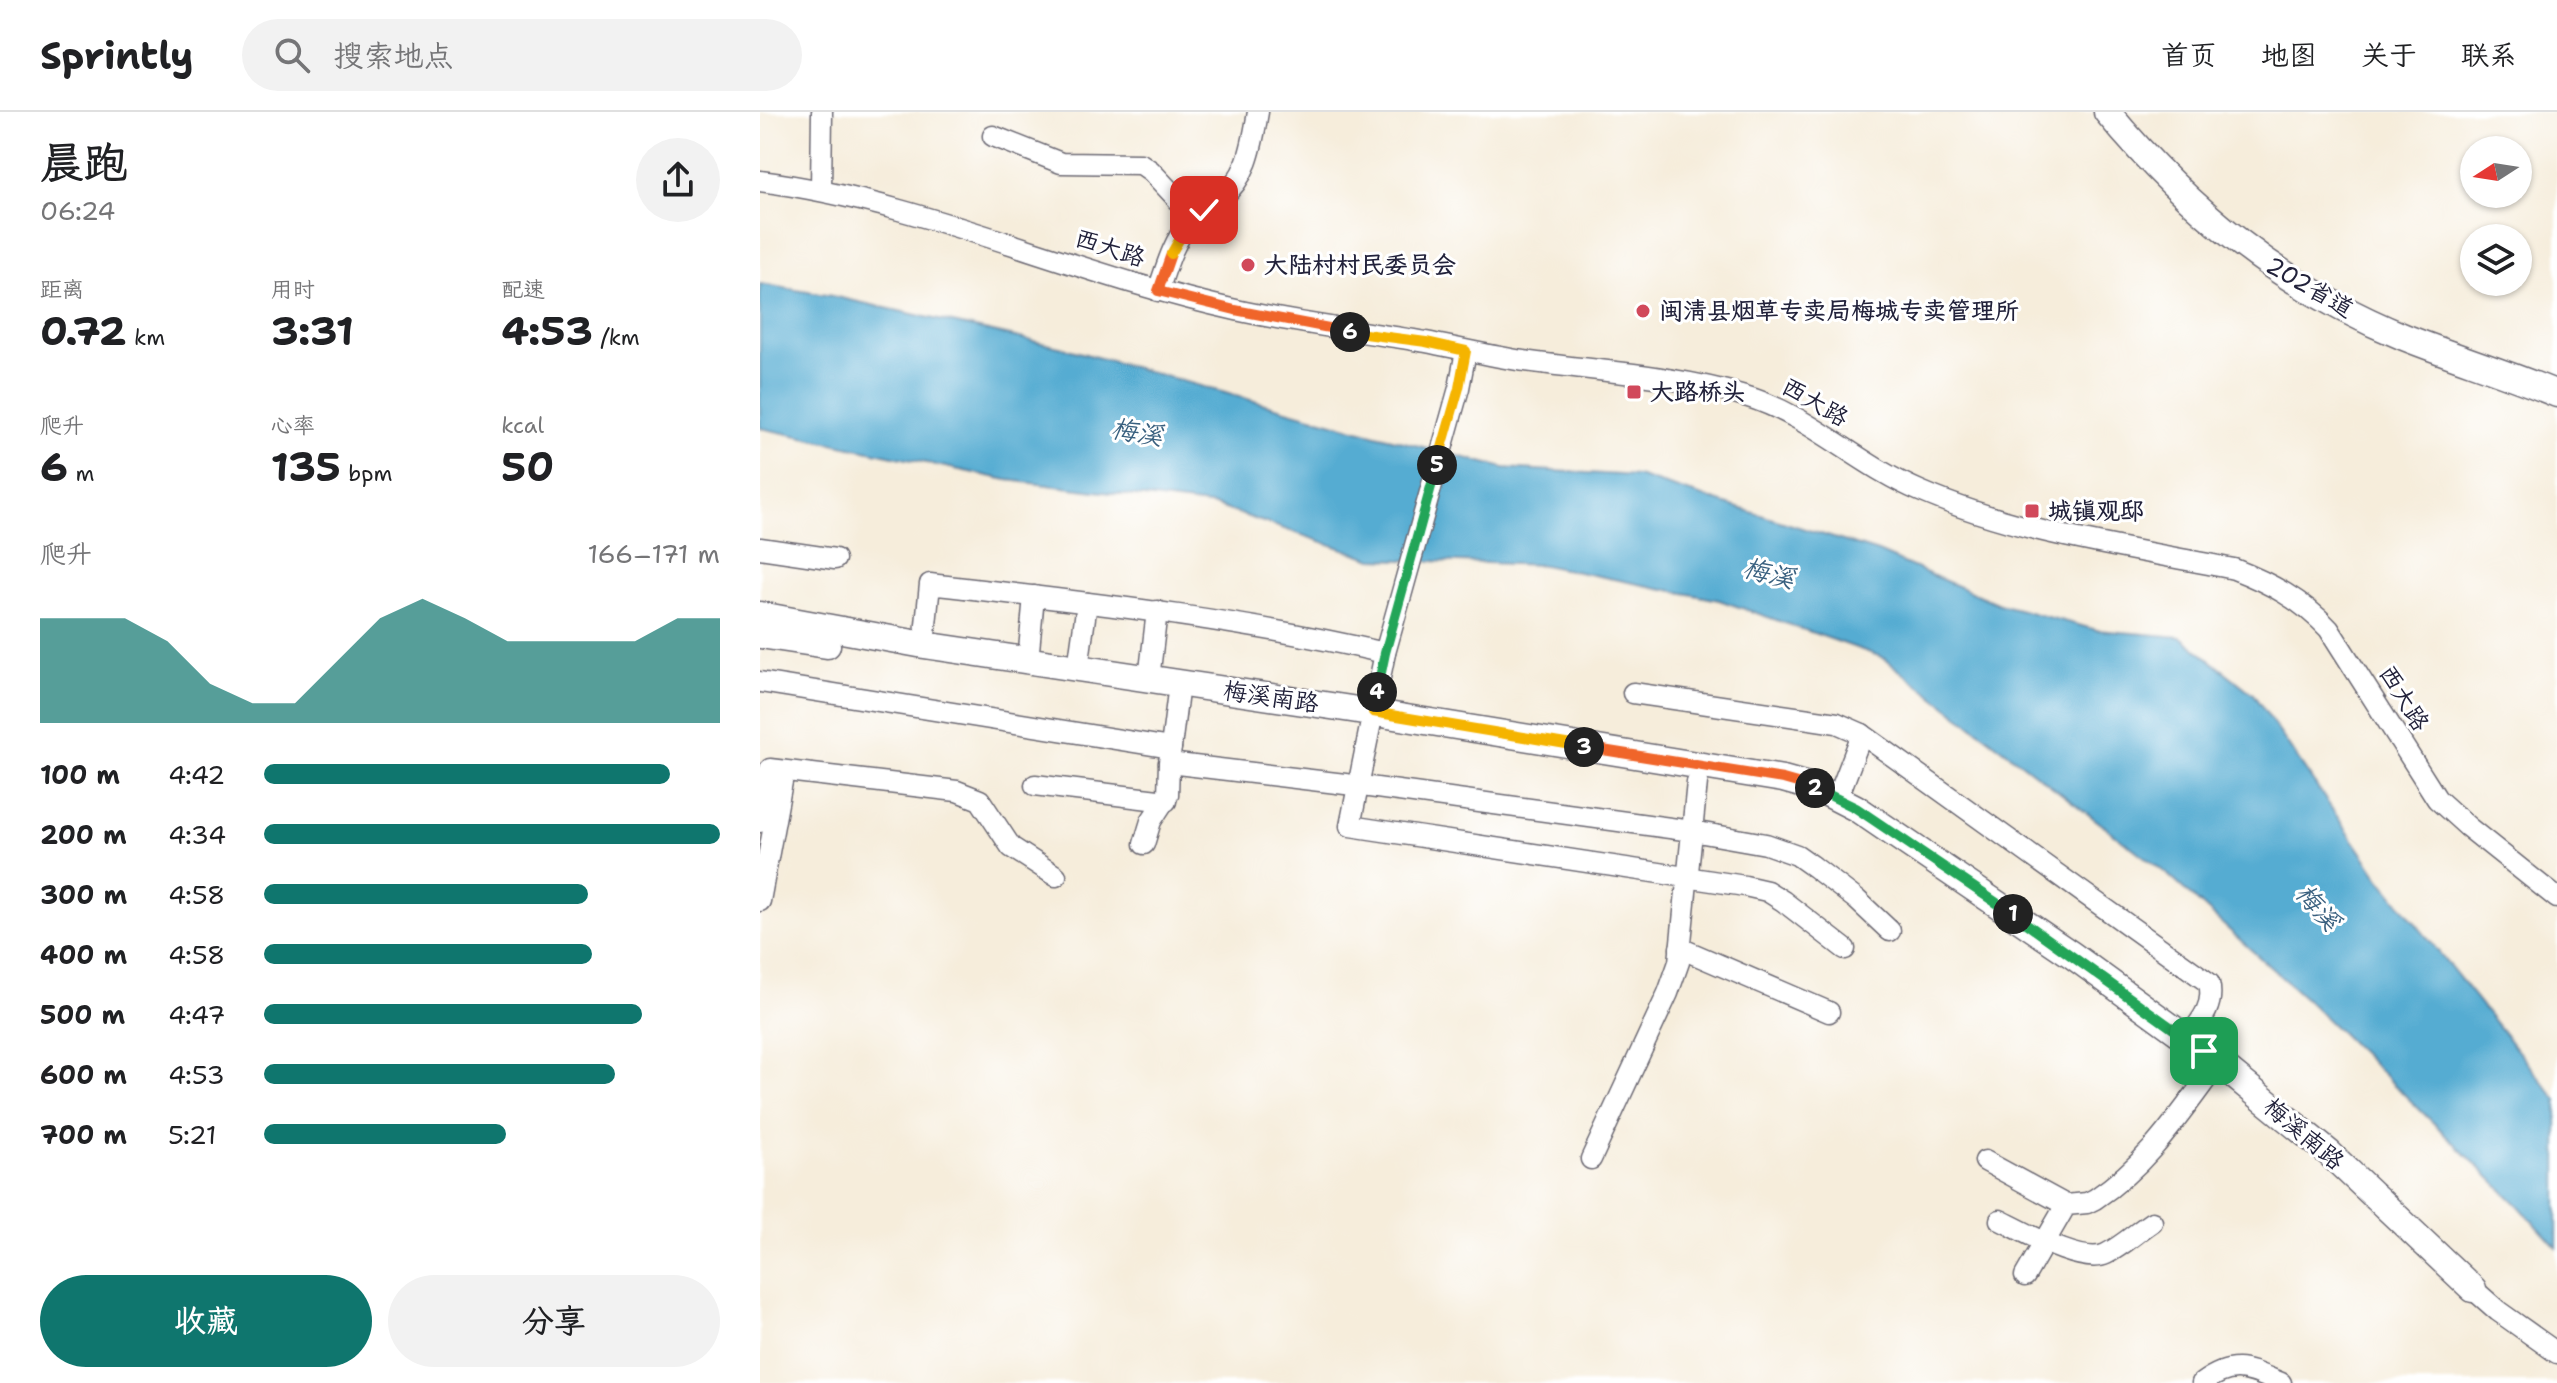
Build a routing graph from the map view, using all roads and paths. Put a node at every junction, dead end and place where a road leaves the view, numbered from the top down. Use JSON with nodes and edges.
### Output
{"nodes":[{"id":1,"x":822,"y":112,"type":"edge"},
{"id":2,"x":1258,"y":112,"type":"edge"},
{"id":3,"x":2107,"y":112,"type":"edge"},
{"id":4,"x":993,"y":136,"type":"dead end"},
{"id":5,"x":760,"y":181,"type":"edge"},
{"id":6,"x":821,"y":190,"type":"junction"},
{"id":7,"x":1195,"y":218,"type":"junction"},
{"id":8,"x":1158,"y":291,"type":"junction"},
{"id":9,"x":1466,"y":351,"type":"junction"},
{"id":10,"x":2557,"y":394,"type":"edge"},
{"id":11,"x":760,"y":548,"type":"edge"},
{"id":12,"x":835,"y":559,"type":"dead end"},
{"id":13,"x":1034,"y":596,"type":"junction"},
{"id":14,"x":1087,"y":603,"type":"junction"},
{"id":15,"x":1157,"y":611,"type":"junction"},
{"id":16,"x":760,"y":615,"type":"edge"},
{"id":17,"x":760,"y":635,"type":"edge"},
{"id":18,"x":924,"y":645,"type":"junction"},
{"id":19,"x":1385,"y":653,"type":"junction"},
{"id":20,"x":1028,"y":661,"type":"junction"},
{"id":21,"x":1078,"y":668,"type":"junction"},
{"id":22,"x":1149,"y":679,"type":"junction"},
{"id":23,"x":760,"y":682,"type":"edge"},
{"id":24,"x":1178,"y":691,"type":"junction"},
{"id":25,"x":1633,"y":693,"type":"dead end"},
{"id":26,"x":1371,"y":720,"type":"junction"},
{"id":27,"x":1862,"y":734,"type":"junction"},
{"id":28,"x":1170,"y":756,"type":"junction"},
{"id":29,"x":784,"y":771,"type":"junction"},
{"id":30,"x":1697,"y":782,"type":"junction"},
{"id":31,"x":1035,"y":785,"type":"dead end"},
{"id":32,"x":1358,"y":786,"type":"junction"},
{"id":33,"x":1838,"y":797,"type":"junction"},
{"id":34,"x":1166,"y":801,"type":"junction"},
{"id":35,"x":760,"y":822,"type":"edge"},
{"id":36,"x":1692,"y":831,"type":"junction"},
{"id":37,"x":1144,"y":844,"type":"dead end"},
{"id":38,"x":1056,"y":876,"type":"dead end"},
{"id":39,"x":1687,"y":878,"type":"junction"},
{"id":40,"x":2557,"y":898,"type":"edge"},
{"id":41,"x":760,"y":901,"type":"edge"},
{"id":42,"x":1890,"y":931,"type":"dead end"},
{"id":43,"x":1680,"y":948,"type":"junction"},
{"id":44,"x":1845,"y":949,"type":"dead end"},
{"id":45,"x":1829,"y":1012,"type":"dead end"},
{"id":46,"x":2187,"y":1039,"type":"junction"},
{"id":47,"x":2215,"y":1066,"type":"junction"},
{"id":48,"x":1591,"y":1159,"type":"dead end"},
{"id":49,"x":1985,"y":1161,"type":"dead end"},
{"id":50,"x":2066,"y":1205,"type":"junction"},
{"id":51,"x":2000,"y":1220,"type":"dead end"},
{"id":52,"x":2152,"y":1222,"type":"dead end"},
{"id":53,"x":2045,"y":1241,"type":"junction"},
{"id":54,"x":2025,"y":1276,"type":"dead end"},
{"id":55,"x":2473,"y":1289,"type":"joint"},
{"id":56,"x":2557,"y":1353,"type":"edge"},
{"id":57,"x":2202,"y":1383,"type":"edge"},
{"id":58,"x":2281,"y":1383,"type":"edge"}],
"edges":[{"from":1,"to":6,"type":"street"},
{"from":2,"to":7,"type":"street"},
{"from":3,"to":10,"type":"main road","name":"202省道"},
{"from":4,"to":7,"type":"street"},
{"from":5,"to":6,"type":"street","name":"西大路"},
{"from":6,"to":8,"type":"street","name":"西大路"},
{"from":7,"to":8,"type":"street"},
{"from":8,"to":9,"type":"street","name":"西大路"},
{"from":9,"to":19,"type":"street"},
{"from":9,"to":40,"type":"street","name":"西大路"},
{"from":11,"to":12,"type":"street"},
{"from":13,"to":14,"type":"street"},
{"from":13,"to":18,"type":"street"},
{"from":13,"to":20,"type":"street"},
{"from":14,"to":15,"type":"street"},
{"from":14,"to":21,"type":"street"},
{"from":15,"to":19,"type":"street"},
{"from":15,"to":22,"type":"street"},
{"from":16,"to":18,"type":"main road","name":"梅溪南路"},
{"from":17,"to":24,"type":"main road","name":"梅溪南路"},
{"from":18,"to":20,"type":"main road","name":"梅溪南路"},
{"from":19,"to":26,"type":"street"},
{"from":20,"to":21,"type":"main road","name":"梅溪南路"},
{"from":21,"to":22,"type":"main road","name":"梅溪南路"},
{"from":22,"to":24,"type":"main road","name":"梅溪南路"},
{"from":23,"to":28,"type":"street"},
{"from":24,"to":26,"type":"main road","name":"梅溪南路"},
{"from":24,"to":28,"type":"street"},
{"from":25,"to":27,"type":"street"},
{"from":26,"to":30,"type":"main road","name":"梅溪南路"},
{"from":26,"to":32,"type":"street"},
{"from":26,"to":33,"type":"main road","name":"梅溪南路"},
{"from":27,"to":33,"type":"street"},
{"from":27,"to":46,"type":"street"},
{"from":28,"to":32,"type":"street"},
{"from":28,"to":34,"type":"street"},
{"from":29,"to":35,"type":"street"},
{"from":29,"to":38,"type":"street"},
{"from":29,"to":41,"type":"street"},
{"from":30,"to":36,"type":"street"},
{"from":30,"to":47,"type":"main road","name":"梅溪南路"},
{"from":31,"to":34,"type":"street"},
{"from":32,"to":36,"type":"street"},
{"from":32,"to":39,"type":"street"},
{"from":33,"to":46,"type":"main road","name":"梅溪南路"},
{"from":34,"to":37,"type":"street"},
{"from":36,"to":39,"type":"street"},
{"from":36,"to":42,"type":"street"},
{"from":39,"to":43,"type":"street"},
{"from":39,"to":44,"type":"street"},
{"from":43,"to":45,"type":"street"},
{"from":43,"to":48,"type":"street"},
{"from":46,"to":47,"type":"main road","name":"梅溪南路"},
{"from":47,"to":50,"type":"street"},
{"from":47,"to":55,"type":"main road","name":"梅溪南路"},
{"from":49,"to":50,"type":"street"},
{"from":50,"to":53,"type":"street"},
{"from":51,"to":53,"type":"street"},
{"from":52,"to":53,"type":"street"},
{"from":53,"to":54,"type":"street"},
{"from":55,"to":56,"type":"street","name":"梅溪南路"},
{"from":57,"to":58,"type":"street"}]}
